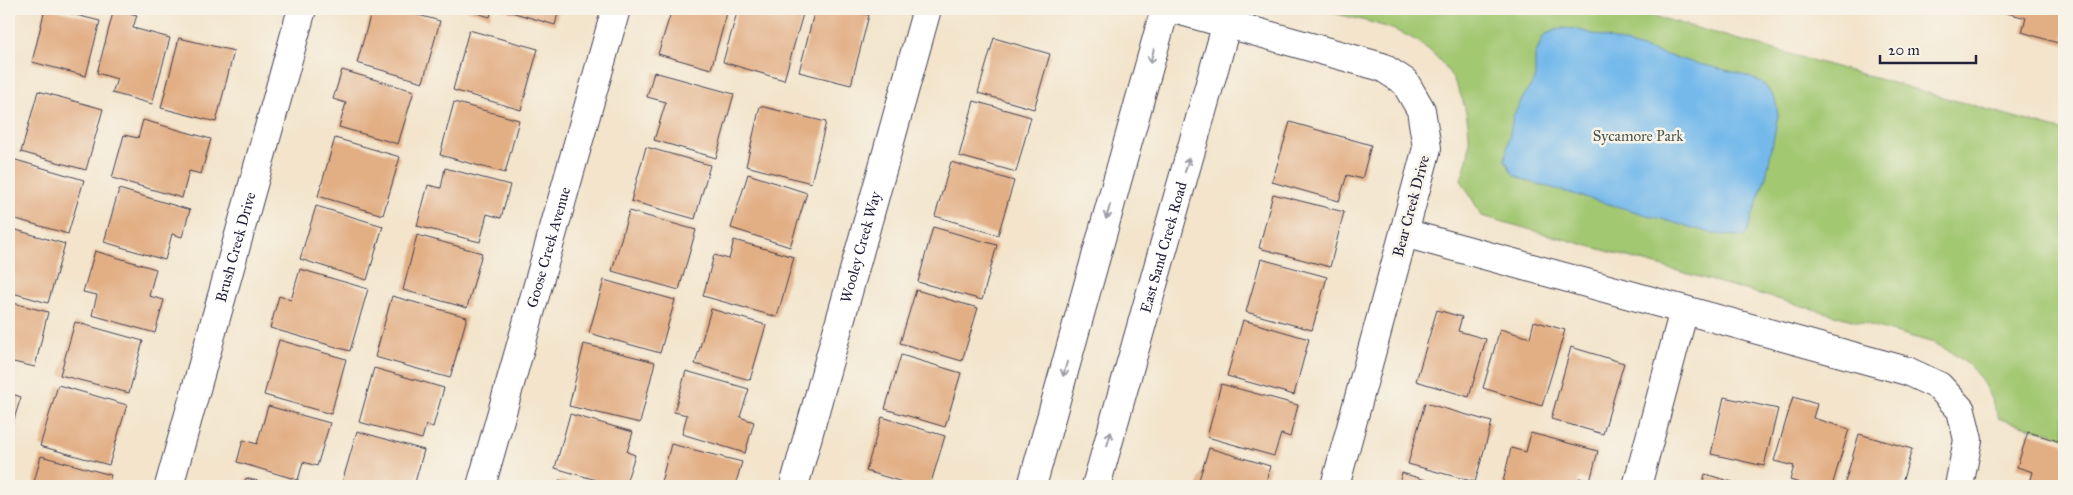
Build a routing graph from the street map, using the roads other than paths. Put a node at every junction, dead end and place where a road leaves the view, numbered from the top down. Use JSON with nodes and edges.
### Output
{"nodes":[{"id":1,"x":302,"y":9,"type":"edge"},
{"id":2,"x":616,"y":9,"type":"edge"},
{"id":3,"x":927,"y":9,"type":"edge"},
{"id":4,"x":1165,"y":9,"type":"edge"},
{"id":5,"x":1174,"y":9,"type":"edge"},
{"id":6,"x":1229,"y":16,"type":"edge"},
{"id":7,"x":1404,"y":233,"type":"junction"},
{"id":8,"x":1684,"y":310,"type":"junction"},
{"id":9,"x":169,"y":486,"type":"edge"},
{"id":10,"x":481,"y":486,"type":"edge"},
{"id":11,"x":794,"y":486,"type":"edge"},
{"id":12,"x":1032,"y":486,"type":"edge"},
{"id":13,"x":1096,"y":486,"type":"edge"},
{"id":14,"x":1335,"y":486,"type":"edge"},
{"id":15,"x":1637,"y":486,"type":"edge"},
{"id":16,"x":1959,"y":486,"type":"edge"}],
"edges":[{"from":1,"to":9,"type":"street","name":"Brush Creek Drive"},
{"from":2,"to":10,"type":"street","name":"Goose Creek Avenue"},
{"from":3,"to":11,"type":"street","name":"Wooley Creek Way"},
{"from":4,"to":12,"type":"street","one_way":true},
{"from":5,"to":6,"type":"street","name":"Bear Creek Drive"},
{"from":6,"to":7,"type":"street","name":"Bear Creek Drive"},
{"from":13,"to":6,"type":"street","name":"East Sand Creek Road","one_way":true},
{"from":7,"to":8,"type":"street"},
{"from":7,"to":14,"type":"street","name":"Bear Creek Drive"},
{"from":8,"to":15,"type":"street"},
{"from":8,"to":16,"type":"street"}]}
